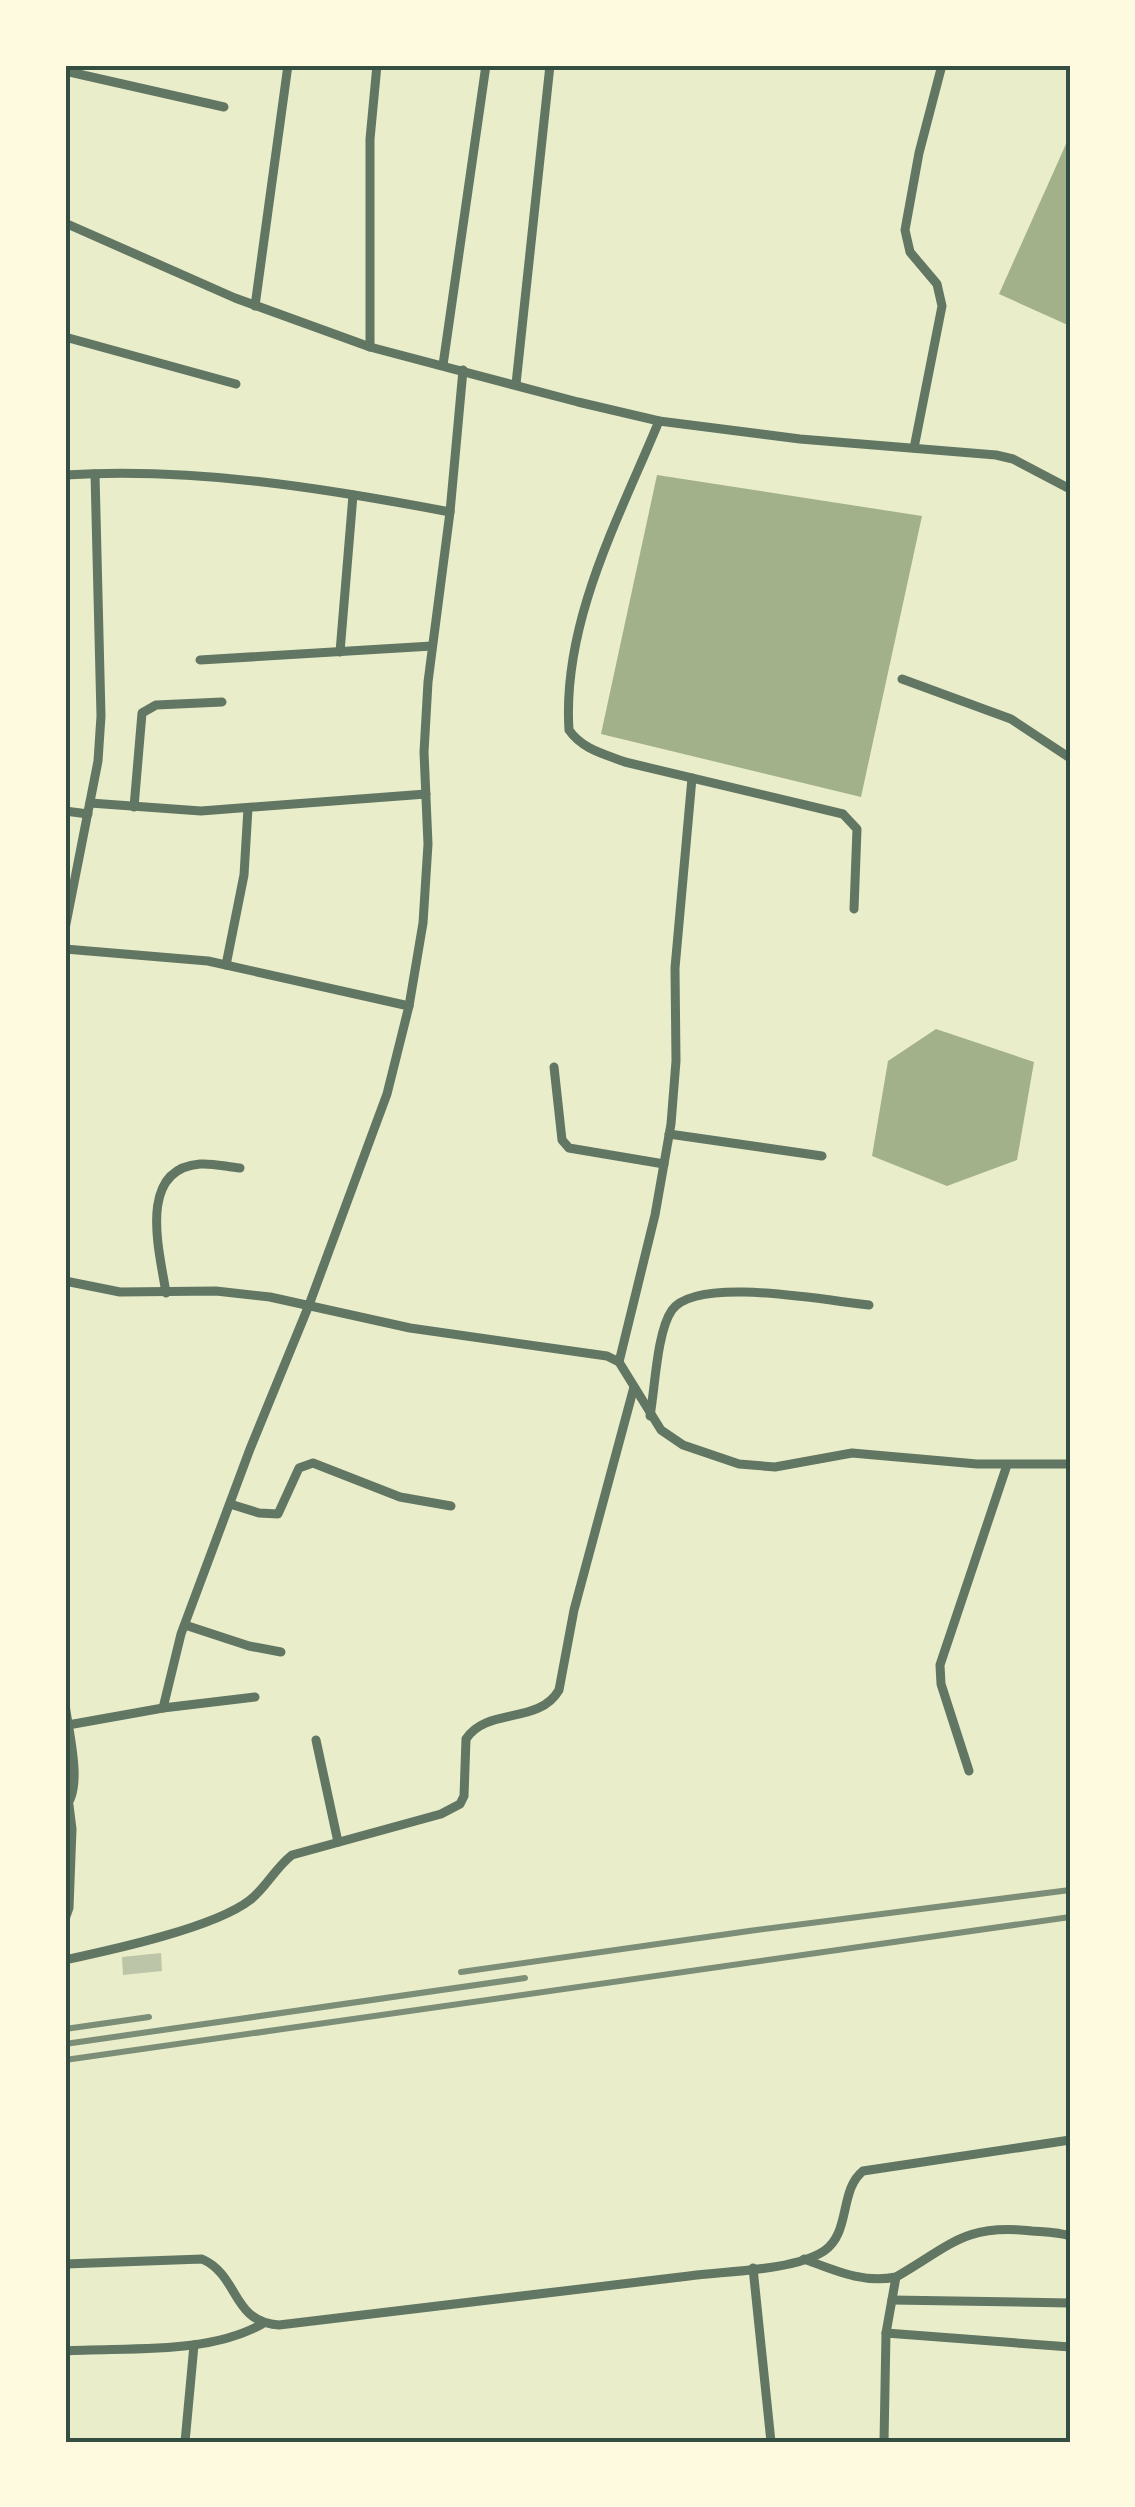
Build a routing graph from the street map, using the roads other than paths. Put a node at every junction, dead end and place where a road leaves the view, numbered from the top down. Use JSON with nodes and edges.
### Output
{"nodes":[{"id":1,"x":288,"y":65,"type":"edge"},
{"id":2,"x":377,"y":65,"type":"edge"},
{"id":3,"x":486,"y":65,"type":"edge"},
{"id":4,"x":550,"y":65,"type":"edge"},
{"id":5,"x":942,"y":65,"type":"edge"},
{"id":6,"x":65,"y":71,"type":"edge"},
{"id":7,"x":224,"y":107,"type":"dead end"},
{"id":8,"x":65,"y":223,"type":"edge"},
{"id":9,"x":255,"y":306,"type":"junction"},
{"id":10,"x":65,"y":336,"type":"edge"},
{"id":11,"x":370,"y":348,"type":"junction"},
{"id":12,"x":444,"y":365,"type":"junction"},
{"id":13,"x":463,"y":370,"type":"junction"},
{"id":14,"x":236,"y":384,"type":"dead end"},
{"id":15,"x":516,"y":384,"type":"junction"},
{"id":16,"x":660,"y":421,"type":"junction"},
{"id":17,"x":914,"y":448,"type":"junction"},
{"id":18,"x":95,"y":474,"type":"junction"},
{"id":19,"x":65,"y":475,"type":"edge"},
{"id":20,"x":1070,"y":489,"type":"edge"},
{"id":21,"x":352,"y":495,"type":"junction"},
{"id":22,"x":450,"y":512,"type":"junction"},
{"id":23,"x":432,"y":646,"type":"junction"},
{"id":24,"x":340,"y":652,"type":"junction"},
{"id":25,"x":200,"y":660,"type":"dead end"},
{"id":26,"x":902,"y":679,"type":"dead end"},
{"id":27,"x":222,"y":702,"type":"dead end"},
{"id":28,"x":1070,"y":758,"type":"edge"},
{"id":29,"x":692,"y":778,"type":"junction"},
{"id":30,"x":426,"y":794,"type":"junction"},
{"id":31,"x":90,"y":803,"type":"junction"},
{"id":32,"x":134,"y":807,"type":"junction"},
{"id":33,"x":248,"y":808,"type":"junction"},
{"id":34,"x":65,"y":811,"type":"edge"},
{"id":35,"x":88,"y":814,"type":"junction"},
{"id":36,"x":69,"y":886,"type":"edge"},
{"id":37,"x":854,"y":909,"type":"dead end"},
{"id":38,"x":65,"y":928,"type":"edge"},
{"id":39,"x":65,"y":949,"type":"edge"},
{"id":40,"x":226,"y":964,"type":"junction"},
{"id":41,"x":409,"y":1006,"type":"junction"},
{"id":42,"x":554,"y":1067,"type":"dead end"},
{"id":43,"x":669,"y":1134,"type":"junction"},
{"id":44,"x":822,"y":1156,"type":"dead end"},
{"id":45,"x":664,"y":1164,"type":"junction"},
{"id":46,"x":240,"y":1168,"type":"dead end"},
{"id":47,"x":65,"y":1281,"type":"edge"},
{"id":48,"x":166,"y":1293,"type":"junction"},
{"id":49,"x":868,"y":1304,"type":"dead end"},
{"id":50,"x":310,"y":1305,"type":"junction"},
{"id":51,"x":620,"y":1362,"type":"junction"},
{"id":52,"x":634,"y":1387,"type":"junction"},
{"id":53,"x":650,"y":1416,"type":"junction"},
{"id":54,"x":1070,"y":1464,"type":"edge"},
{"id":55,"x":1007,"y":1465,"type":"junction"},
{"id":56,"x":230,"y":1504,"type":"junction"},
{"id":57,"x":451,"y":1506,"type":"dead end"},
{"id":58,"x":185,"y":1625,"type":"junction"},
{"id":59,"x":281,"y":1652,"type":"dead end"},
{"id":60,"x":255,"y":1697,"type":"dead end"},
{"id":61,"x":65,"y":1704,"type":"edge"},
{"id":62,"x":163,"y":1708,"type":"junction"},
{"id":63,"x":68,"y":1725,"type":"junction"},
{"id":64,"x":316,"y":1740,"type":"dead end"},
{"id":65,"x":969,"y":1771,"type":"dead end"},
{"id":66,"x":67,"y":1806,"type":"edge"},
{"id":67,"x":338,"y":1842,"type":"junction"},
{"id":68,"x":65,"y":1919,"type":"edge"},
{"id":69,"x":65,"y":1960,"type":"edge"},
{"id":70,"x":1070,"y":2140,"type":"edge"},
{"id":71,"x":1070,"y":2236,"type":"edge"},
{"id":72,"x":804,"y":2258,"type":"junction"},
{"id":73,"x":65,"y":2264,"type":"edge"},
{"id":74,"x":753,"y":2268,"type":"junction"},
{"id":75,"x":896,"y":2277,"type":"junction"},
{"id":76,"x":892,"y":2300,"type":"junction"},
{"id":77,"x":1070,"y":2303,"type":"edge"},
{"id":78,"x":262,"y":2324,"type":"junction"},
{"id":79,"x":886,"y":2334,"type":"junction"},
{"id":80,"x":194,"y":2345,"type":"junction"},
{"id":81,"x":1070,"y":2347,"type":"edge"},
{"id":82,"x":65,"y":2351,"type":"edge"},
{"id":83,"x":185,"y":2442,"type":"edge"},
{"id":84,"x":772,"y":2442,"type":"edge"},
{"id":85,"x":884,"y":2442,"type":"edge"}],
"edges":[{"from":1,"to":9,"type":"street"},
{"from":2,"to":11,"type":"street"},
{"from":3,"to":12,"type":"street"},
{"from":4,"to":15,"type":"street"},
{"from":5,"to":17,"type":"street"},
{"from":6,"to":7,"type":"street"},
{"from":8,"to":9,"type":"street"},
{"from":9,"to":11,"type":"street"},
{"from":10,"to":14,"type":"street"},
{"from":11,"to":12,"type":"street"},
{"from":12,"to":13,"type":"street"},
{"from":13,"to":15,"type":"street"},
{"from":13,"to":22,"type":"street"},
{"from":15,"to":16,"type":"street"},
{"from":16,"to":17,"type":"street"},
{"from":16,"to":29,"type":"street"},
{"from":17,"to":20,"type":"street"},
{"from":18,"to":19,"type":"street"},
{"from":18,"to":21,"type":"street"},
{"from":18,"to":31,"type":"street"},
{"from":21,"to":22,"type":"street"},
{"from":21,"to":24,"type":"street"},
{"from":22,"to":23,"type":"street"},
{"from":23,"to":24,"type":"street"},
{"from":23,"to":30,"type":"street"},
{"from":24,"to":25,"type":"street"},
{"from":26,"to":28,"type":"street"},
{"from":27,"to":32,"type":"street"},
{"from":29,"to":37,"type":"street"},
{"from":29,"to":43,"type":"street"},
{"from":30,"to":33,"type":"street"},
{"from":30,"to":41,"type":"street"},
{"from":31,"to":32,"type":"street"},
{"from":31,"to":35,"type":"street"},
{"from":32,"to":33,"type":"street"},
{"from":33,"to":40,"type":"street"},
{"from":34,"to":35,"type":"street"},
{"from":35,"to":36,"type":"street"},
{"from":36,"to":38,"type":"street"},
{"from":39,"to":40,"type":"street"},
{"from":40,"to":41,"type":"street"},
{"from":41,"to":50,"type":"street"},
{"from":42,"to":45,"type":"street"},
{"from":43,"to":44,"type":"street"},
{"from":43,"to":45,"type":"street"},
{"from":45,"to":51,"type":"street"},
{"from":46,"to":48,"type":"street"},
{"from":47,"to":48,"type":"street"},
{"from":48,"to":50,"type":"street"},
{"from":49,"to":53,"type":"street"},
{"from":50,"to":51,"type":"street"},
{"from":50,"to":56,"type":"street"},
{"from":51,"to":52,"type":"street"},
{"from":52,"to":53,"type":"street"},
{"from":52,"to":67,"type":"street"},
{"from":53,"to":55,"type":"street"},
{"from":54,"to":55,"type":"street"},
{"from":55,"to":65,"type":"street"},
{"from":56,"to":57,"type":"street"},
{"from":56,"to":58,"type":"street"},
{"from":58,"to":59,"type":"street"},
{"from":58,"to":62,"type":"street"},
{"from":60,"to":62,"type":"street"},
{"from":61,"to":63,"type":"street"},
{"from":62,"to":63,"type":"street"},
{"from":63,"to":66,"type":"street"},
{"from":64,"to":67,"type":"street"},
{"from":66,"to":68,"type":"street"},
{"from":67,"to":69,"type":"street"},
{"from":70,"to":72,"type":"street"},
{"from":71,"to":75,"type":"street"},
{"from":72,"to":74,"type":"street"},
{"from":72,"to":75,"type":"street"},
{"from":73,"to":78,"type":"street"},
{"from":74,"to":78,"type":"street"},
{"from":74,"to":84,"type":"street"},
{"from":75,"to":76,"type":"street"},
{"from":76,"to":77,"type":"street"},
{"from":76,"to":79,"type":"street"},
{"from":78,"to":80,"type":"street"},
{"from":79,"to":81,"type":"street"},
{"from":79,"to":85,"type":"street"},
{"from":80,"to":82,"type":"street"},
{"from":80,"to":83,"type":"street"}]}
